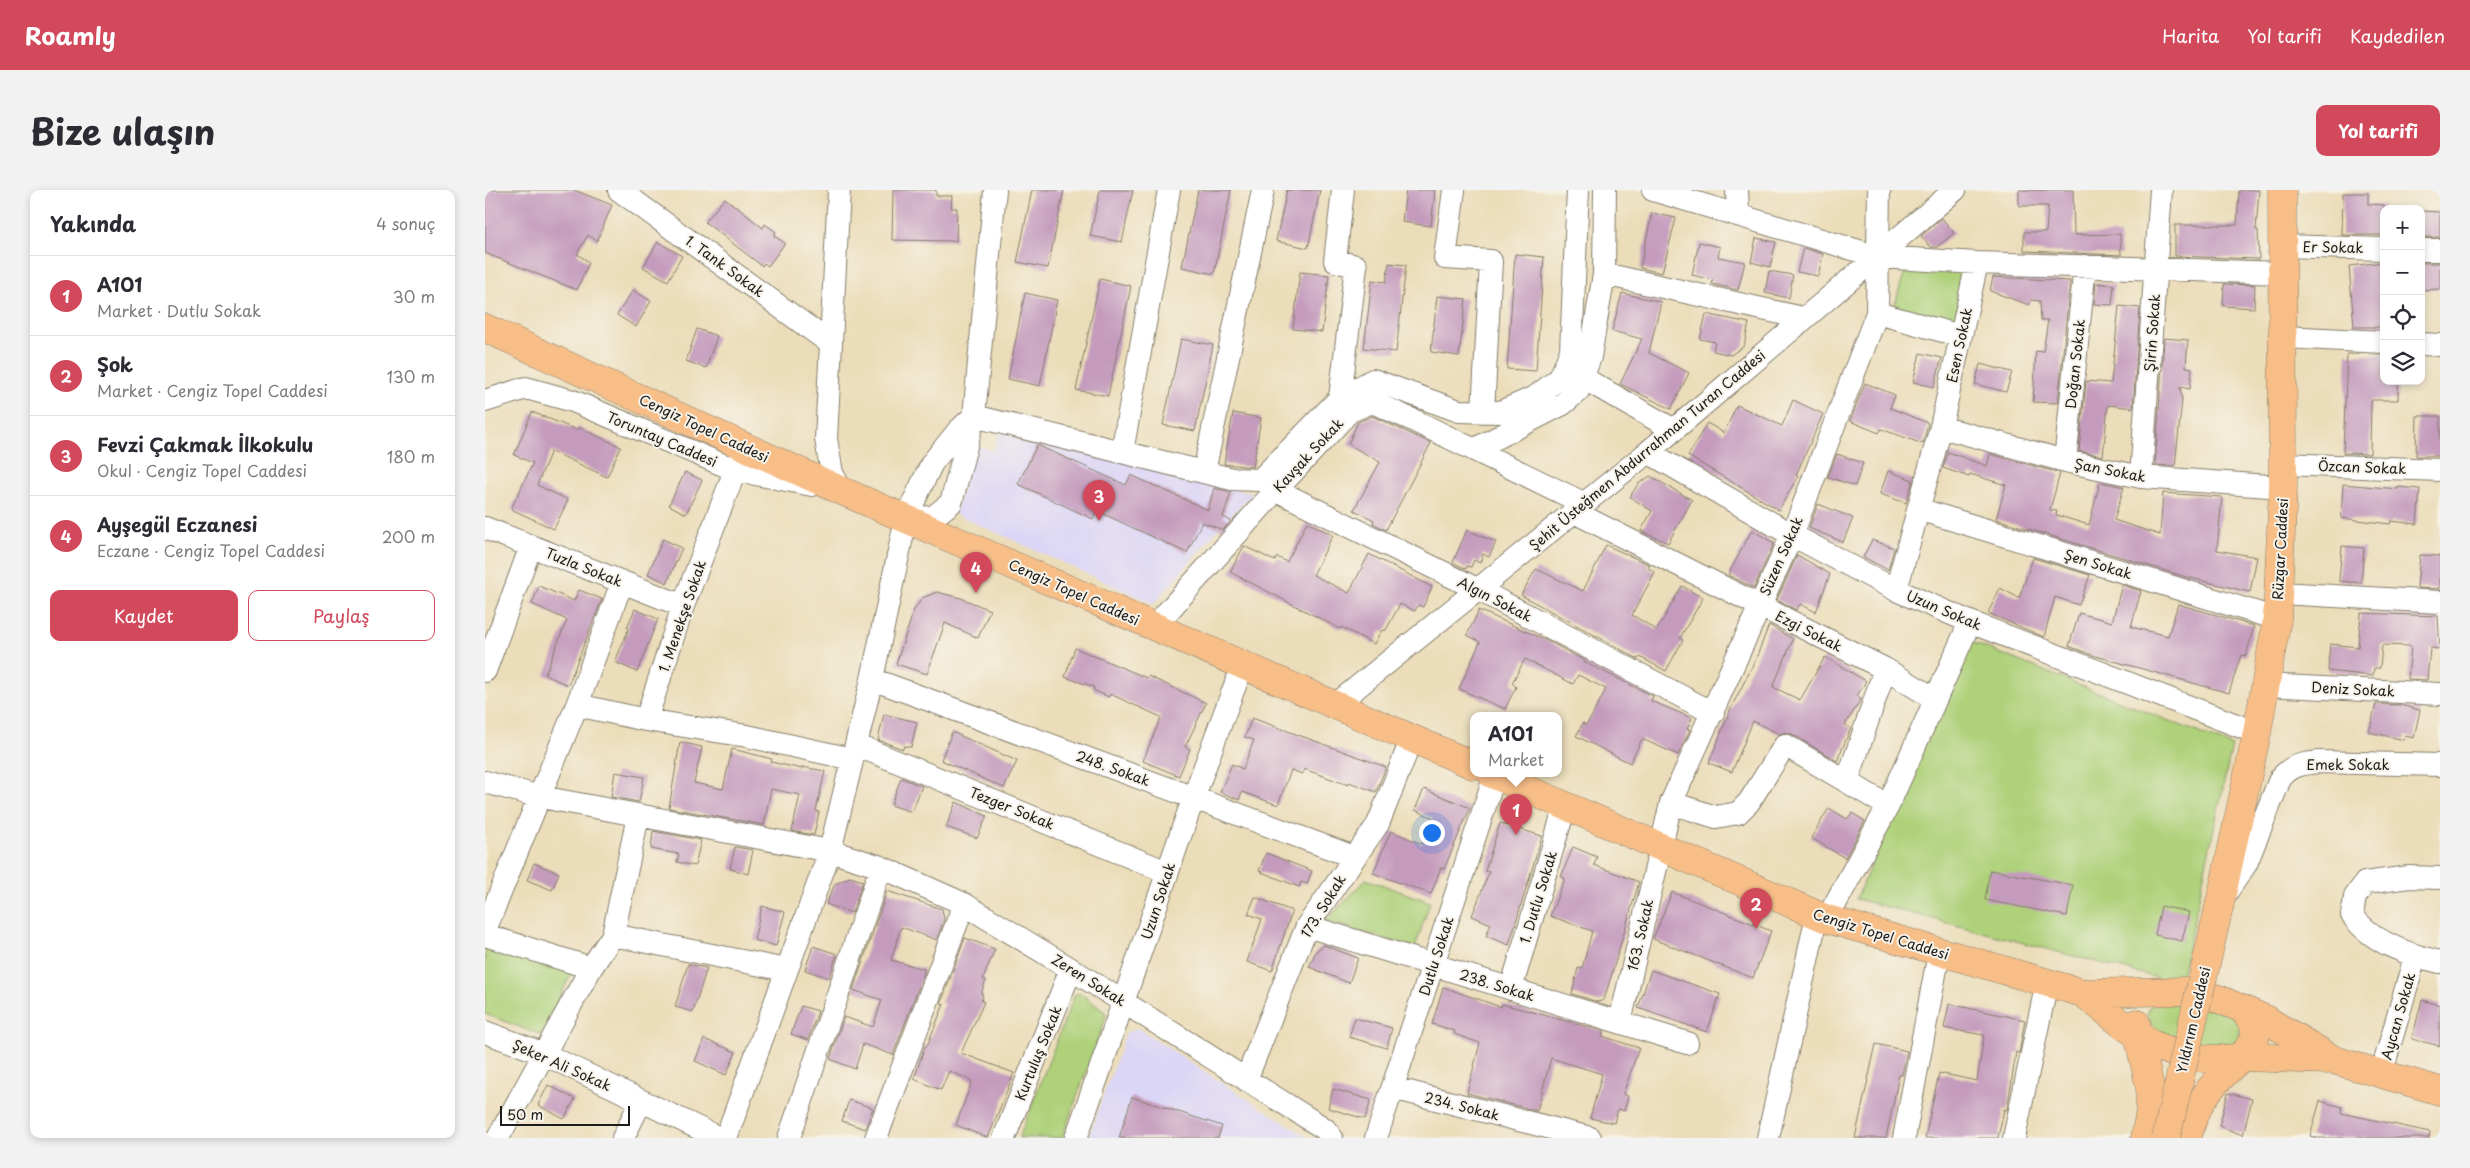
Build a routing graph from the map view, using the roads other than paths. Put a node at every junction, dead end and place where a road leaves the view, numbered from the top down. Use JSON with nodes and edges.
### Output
{"nodes":[{"id":1,"x":619,"y":190,"type":"edge"},
{"id":2,"x":839,"y":190,"type":"edge"},
{"id":3,"x":995,"y":190,"type":"edge"},
{"id":4,"x":1169,"y":190,"type":"edge"},
{"id":5,"x":1263,"y":190,"type":"edge"},
{"id":6,"x":1343,"y":190,"type":"edge"},
{"id":7,"x":1454,"y":190,"type":"edge"},
{"id":8,"x":1578,"y":190,"type":"edge"},
{"id":9,"x":1605,"y":190,"type":"edge"},
{"id":10,"x":1653,"y":190,"type":"edge"},
{"id":11,"x":1737,"y":190,"type":"edge"},
{"id":12,"x":1879,"y":190,"type":"edge"},
{"id":13,"x":1955,"y":190,"type":"edge"},
{"id":14,"x":2161,"y":190,"type":"edge"},
{"id":15,"x":2282,"y":190,"type":"edge"},
{"id":16,"x":1935,"y":199,"type":"edge"},
{"id":17,"x":1738,"y":214,"type":"junction"},
{"id":18,"x":2282,"y":246,"type":"junction"},
{"id":19,"x":2380,"y":249,"type":"edge"},
{"id":20,"x":2425,"y":250,"type":"edge"},
{"id":21,"x":2440,"y":250,"type":"edge"},
{"id":22,"x":1879,"y":257,"type":"junction"},
{"id":23,"x":1977,"y":263,"type":"junction"},
{"id":24,"x":2085,"y":266,"type":"junction"},
{"id":25,"x":2157,"y":269,"type":"junction"},
{"id":26,"x":2282,"y":273,"type":"junction"},
{"id":27,"x":1604,"y":274,"type":"junction"},
{"id":28,"x":1877,"y":313,"type":"junction"},
{"id":29,"x":1803,"y":318,"type":"junction"},
{"id":30,"x":485,"y":328,"type":"edge"},
{"id":31,"x":1961,"y":336,"type":"junction"},
{"id":32,"x":2283,"y":337,"type":"junction"},
{"id":33,"x":2380,"y":342,"type":"edge"},
{"id":34,"x":830,"y":343,"type":"junction"},
{"id":35,"x":2425,"y":344,"type":"edge"},
{"id":36,"x":2440,"y":345,"type":"edge"},
{"id":37,"x":1583,"y":378,"type":"junction"},
{"id":38,"x":1341,"y":398,"type":"junction"},
{"id":39,"x":485,"y":401,"type":"edge"},
{"id":40,"x":1483,"y":412,"type":"junction"},
{"id":41,"x":974,"y":416,"type":"junction"},
{"id":42,"x":1941,"y":426,"type":"junction"},
{"id":43,"x":1674,"y":430,"type":"junction"},
{"id":44,"x":1475,"y":450,"type":"junction"},
{"id":45,"x":1122,"y":452,"type":"junction"},
{"id":46,"x":1648,"y":452,"type":"junction"},
{"id":47,"x":740,"y":458,"type":"junction"},
{"id":48,"x":2065,"y":461,"type":"junction"},
{"id":49,"x":2440,"y":470,"type":"edge"},
{"id":50,"x":1203,"y":472,"type":"junction"},
{"id":51,"x":2283,"y":476,"type":"junction"},
{"id":52,"x":2141,"y":477,"type":"junction"},
{"id":53,"x":1276,"y":490,"type":"junction"},
{"id":54,"x":842,"y":491,"type":"junction"},
{"id":55,"x":1579,"y":508,"type":"junction"},
{"id":56,"x":1919,"y":510,"type":"junction"},
{"id":57,"x":905,"y":518,"type":"junction"},
{"id":58,"x":485,"y":528,"type":"edge"},
{"id":59,"x":1792,"y":535,"type":"junction"},
{"id":60,"x":531,"y":546,"type":"junction"},
{"id":61,"x":622,"y":582,"type":"junction"},
{"id":62,"x":1479,"y":590,"type":"junction"},
{"id":63,"x":1896,"y":590,"type":"junction"},
{"id":64,"x":2440,"y":602,"type":"edge"},
{"id":65,"x":683,"y":606,"type":"junction"},
{"id":66,"x":1759,"y":606,"type":"junction"},
{"id":67,"x":2278,"y":606,"type":"junction"},
{"id":68,"x":1970,"y":622,"type":"junction"},
{"id":69,"x":1154,"y":627,"type":"junction"},
{"id":70,"x":1243,"y":665,"type":"junction"},
{"id":71,"x":1885,"y":669,"type":"junction"},
{"id":72,"x":485,"y":671,"type":"edge"},
{"id":73,"x":872,"y":679,"type":"junction"},
{"id":74,"x":2266,"y":685,"type":"junction"},
{"id":75,"x":2440,"y":694,"type":"edge"},
{"id":76,"x":1935,"y":699,"type":"junction"},
{"id":77,"x":577,"y":705,"type":"junction"},
{"id":78,"x":1335,"y":706,"type":"junction"},
{"id":79,"x":1713,"y":713,"type":"junction"},
{"id":80,"x":646,"y":720,"type":"junction"},
{"id":81,"x":2257,"y":733,"type":"junction"},
{"id":82,"x":1411,"y":738,"type":"junction"},
{"id":83,"x":854,"y":752,"type":"junction"},
{"id":84,"x":1470,"y":764,"type":"edge"},
{"id":85,"x":2440,"y":765,"type":"edge"},
{"id":86,"x":1485,"y":777,"type":"edge"},
{"id":87,"x":1500,"y":777,"type":"edge"},
{"id":88,"x":485,"y":782,"type":"edge"},
{"id":89,"x":1847,"y":782,"type":"junction"},
{"id":90,"x":541,"y":797,"type":"junction"},
{"id":91,"x":1192,"y":797,"type":"junction"},
{"id":92,"x":1671,"y":803,"type":"junction"},
{"id":93,"x":1565,"y":806,"type":"junction"},
{"id":94,"x":1888,"y":806,"type":"junction"},
{"id":95,"x":638,"y":816,"type":"junction"},
{"id":96,"x":1660,"y":848,"type":"junction"},
{"id":97,"x":830,"y":851,"type":"junction"},
{"id":98,"x":1355,"y":857,"type":"junction"},
{"id":99,"x":881,"y":867,"type":"junction"},
{"id":100,"x":1167,"y":872,"type":"junction"},
{"id":101,"x":2440,"y":878,"type":"edge"},
{"id":102,"x":2220,"y":903,"type":"junction"},
{"id":103,"x":964,"y":904,"type":"junction"},
{"id":104,"x":1822,"y":917,"type":"junction"},
{"id":105,"x":1307,"y":926,"type":"junction"},
{"id":106,"x":485,"y":930,"type":"edge"},
{"id":107,"x":485,"y":935,"type":"edge"},
{"id":108,"x":613,"y":935,"type":"junction"},
{"id":109,"x":1939,"y":953,"type":"junction"},
{"id":110,"x":2415,"y":957,"type":"junction"},
{"id":111,"x":2440,"y":962,"type":"edge"},
{"id":112,"x":1433,"y":965,"type":"junction"},
{"id":113,"x":591,"y":968,"type":"junction"},
{"id":114,"x":1071,"y":969,"type":"junction"},
{"id":115,"x":786,"y":970,"type":"junction"},
{"id":116,"x":2047,"y":982,"type":"junction"},
{"id":117,"x":1511,"y":989,"type":"junction"},
{"id":118,"x":2168,"y":990,"type":"junction"},
{"id":119,"x":2083,"y":993,"type":"junction"},
{"id":120,"x":1124,"y":1003,"type":"junction"},
{"id":121,"x":2243,"y":1009,"type":"junction"},
{"id":122,"x":1620,"y":1022,"type":"junction"},
{"id":123,"x":485,"y":1032,"type":"edge"},
{"id":124,"x":2138,"y":1034,"type":"junction"},
{"id":125,"x":1687,"y":1043,"type":"dead end"},
{"id":126,"x":542,"y":1053,"type":"junction"},
{"id":127,"x":2242,"y":1057,"type":"junction"},
{"id":128,"x":2334,"y":1060,"type":"junction"},
{"id":129,"x":2381,"y":1075,"type":"junction"},
{"id":130,"x":1246,"y":1080,"type":"junction"},
{"id":131,"x":1393,"y":1088,"type":"junction"},
{"id":132,"x":2440,"y":1091,"type":"edge"},
{"id":133,"x":641,"y":1101,"type":"junction"},
{"id":134,"x":1326,"y":1135,"type":"edge"},
{"id":135,"x":498,"y":1138,"type":"edge"},
{"id":136,"x":623,"y":1138,"type":"edge"},
{"id":137,"x":719,"y":1138,"type":"edge"},
{"id":138,"x":726,"y":1138,"type":"edge"},
{"id":139,"x":789,"y":1138,"type":"edge"},
{"id":140,"x":875,"y":1138,"type":"edge"},
{"id":141,"x":1004,"y":1138,"type":"edge"},
{"id":142,"x":1075,"y":1138,"type":"edge"},
{"id":143,"x":1376,"y":1138,"type":"edge"},
{"id":144,"x":1590,"y":1138,"type":"edge"},
{"id":145,"x":1768,"y":1138,"type":"edge"},
{"id":146,"x":1904,"y":1138,"type":"edge"},
{"id":147,"x":2015,"y":1138,"type":"edge"},
{"id":148,"x":2145,"y":1138,"type":"edge"},
{"id":149,"x":2166,"y":1138,"type":"edge"},
{"id":150,"x":2187,"y":1138,"type":"edge"}],
"edges":[{"from":1,"to":34,"type":"street","name":"1. Tank Sokak"},
{"from":2,"to":34,"type":"street"},
{"from":3,"to":41,"type":"street"},
{"from":4,"to":45,"type":"street"},
{"from":5,"to":50,"type":"street"},
{"from":6,"to":38,"type":"street"},
{"from":7,"to":40,"type":"street"},
{"from":8,"to":40,"type":"street"},
{"from":9,"to":27,"type":"street"},
{"from":10,"to":17,"type":"street"},
{"from":11,"to":17,"type":"street"},
{"from":12,"to":22,"type":"street","name":"Süzen Sokak"},
{"from":13,"to":16,"type":"street","name":"Şehit Üsteğmen Abdurrahman Turan Caddesi"},
{"from":14,"to":25,"type":"street","name":"Şirin Sokak"},
{"from":15,"to":18,"type":"main road","name":"Rüzgar Caddesi"},
{"from":16,"to":22,"type":"street","name":"Şehit Üsteğmen Abdurrahman Turan Caddesi"},
{"from":17,"to":22,"type":"street"},
{"from":18,"to":19,"type":"street","name":"Er Sokak"},
{"from":18,"to":26,"type":"main road","name":"Rüzgar Caddesi"},
{"from":20,"to":21,"type":"street"},
{"from":22,"to":23,"type":"street"},
{"from":22,"to":28,"type":"street","name":"Süzen Sokak"},
{"from":22,"to":29,"type":"street","name":"Şehit Üsteğmen Abdurrahman Turan Caddesi"},
{"from":23,"to":24,"type":"street"},
{"from":23,"to":31,"type":"street","name":"Esen Sokak"},
{"from":24,"to":25,"type":"street"},
{"from":24,"to":48,"type":"street","name":"Doğan Sokak"},
{"from":25,"to":26,"type":"street"},
{"from":25,"to":52,"type":"street","name":"Şirin Sokak"},
{"from":26,"to":32,"type":"main road","name":"Rüzgar Caddesi"},
{"from":27,"to":29,"type":"street"},
{"from":27,"to":37,"type":"street"},
{"from":28,"to":31,"type":"street"},
{"from":28,"to":59,"type":"street","name":"Süzen Sokak"},
{"from":29,"to":43,"type":"street","name":"Şehit Üsteğmen Abdurrahman Turan Caddesi"},
{"from":30,"to":47,"type":"main road","name":"Cengiz Topel Caddesi"},
{"from":31,"to":42,"type":"street","name":"Esen Sokak"},
{"from":32,"to":33,"type":"street"},
{"from":32,"to":51,"type":"main road","name":"Rüzgar Caddesi"},
{"from":34,"to":54,"type":"street"},
{"from":35,"to":36,"type":"street"},
{"from":37,"to":43,"type":"street"},
{"from":37,"to":44,"type":"street"},
{"from":38,"to":40,"type":"street"},
{"from":38,"to":50,"type":"street"},
{"from":39,"to":47,"type":"street","name":"Toruntay Caddesi"},
{"from":41,"to":45,"type":"street"},
{"from":41,"to":57,"type":"street"},
{"from":41,"to":57,"type":"street"},
{"from":42,"to":48,"type":"street","name":"Şan Sokak"},
{"from":42,"to":56,"type":"street","name":"Esen Sokak"},
{"from":43,"to":46,"type":"street","name":"Şehit Üsteğmen Abdurrahman Turan Caddesi"},
{"from":44,"to":53,"type":"street","name":"Kavşak Sokak"},
{"from":44,"to":55,"type":"street","name":"Kavşak Sokak"},
{"from":45,"to":50,"type":"street"},
{"from":46,"to":55,"type":"street","name":"Şehit Üsteğmen Abdurrahman Turan Caddesi"},
{"from":46,"to":59,"type":"street","name":"Uzun Sokak"},
{"from":47,"to":54,"type":"main road","name":"Cengiz Topel Caddesi"},
{"from":47,"to":65,"type":"street","name":"1. Menekşe Sokak"},
{"from":48,"to":52,"type":"street","name":"Şan Sokak"},
{"from":49,"to":51,"type":"street","name":"Özcan Sokak"},
{"from":51,"to":52,"type":"street","name":"Şan Sokak"},
{"from":51,"to":67,"type":"main road","name":"Rüzgar Caddesi"},
{"from":53,"to":62,"type":"street","name":"Algın Sokak"},
{"from":53,"to":69,"type":"street","name":"Kavşak Sokak"},
{"from":54,"to":57,"type":"main road","name":"Cengiz Topel Caddesi"},
{"from":55,"to":62,"type":"street","name":"Şehit Üsteğmen Abdurrahman Turan Caddesi"},
{"from":55,"to":66,"type":"street","name":"Ezgi Sokak"},
{"from":56,"to":63,"type":"street","name":"Esen Sokak"},
{"from":56,"to":67,"type":"street","name":"Şen Sokak"},
{"from":57,"to":69,"type":"main road","name":"Cengiz Topel Caddesi"},
{"from":57,"to":73,"type":"street"},
{"from":58,"to":60,"type":"street","name":"Tuzla Sokak"},
{"from":59,"to":63,"type":"street","name":"Uzun Sokak"},
{"from":59,"to":66,"type":"street","name":"Süzen Sokak"},
{"from":60,"to":61,"type":"street","name":"Tuzla Sokak"},
{"from":60,"to":72,"type":"street"},
{"from":61,"to":65,"type":"street","name":"Tuzla Sokak"},
{"from":61,"to":77,"type":"street"},
{"from":62,"to":78,"type":"street","name":"Şehit Üsteğmen Abdurrahman Turan Caddesi"},
{"from":62,"to":79,"type":"street","name":"Algın Sokak"},
{"from":63,"to":68,"type":"street","name":"Uzun Sokak"},
{"from":64,"to":67,"type":"street","name":"Şen Sokak"},
{"from":65,"to":80,"type":"street","name":"1. Menekşe Sokak"},
{"from":66,"to":71,"type":"street","name":"Ezgi Sokak"},
{"from":66,"to":79,"type":"street","name":"Süzen Sokak"},
{"from":67,"to":74,"type":"main road","name":"Rüzgar Caddesi"},
{"from":68,"to":76,"type":"street"},
{"from":68,"to":81,"type":"street","name":"Uzun Sokak"},
{"from":69,"to":70,"type":"main road","name":"Cengiz Topel Caddesi"},
{"from":70,"to":78,"type":"main road","name":"Cengiz Topel Caddesi"},
{"from":70,"to":91,"type":"street","name":"Uzun Sokak"},
{"from":71,"to":76,"type":"street","name":"Ezgi Sokak"},
{"from":71,"to":89,"type":"street"},
{"from":73,"to":83,"type":"street"},
{"from":73,"to":91,"type":"street","name":"248. Sokak"},
{"from":74,"to":75,"type":"street","name":"Deniz Sokak"},
{"from":74,"to":81,"type":"main road","name":"Rüzgar Caddesi"},
{"from":76,"to":94,"type":"street"},
{"from":77,"to":80,"type":"street"},
{"from":77,"to":90,"type":"street"},
{"from":78,"to":82,"type":"main road","name":"Cengiz Topel Caddesi"},
{"from":79,"to":92,"type":"street","name":"Süzen Sokak"},
{"from":80,"to":83,"type":"street","name":"Tezger Sokak"},
{"from":81,"to":102,"type":"main road","name":"Rüzgar Caddesi"},
{"from":82,"to":84,"type":"main road","name":"Cengiz Topel Caddesi"},
{"from":82,"to":98,"type":"street","name":"173. Sokak"},
{"from":83,"to":97,"type":"street"},
{"from":83,"to":100,"type":"street","name":"Tezger Sokak"},
{"from":85,"to":102,"type":"street","name":"Emek Sokak"},
{"from":86,"to":112,"type":"street","name":"Dutlu Sokak"},
{"from":87,"to":93,"type":"main road","name":"Cengiz Topel Caddesi"},
{"from":88,"to":90,"type":"street","name":"Zeren Sokak"},
{"from":89,"to":92,"type":"street"},
{"from":89,"to":94,"type":"street"},
{"from":90,"to":95,"type":"street","name":"Zeren Sokak"},
{"from":90,"to":106,"type":"street"},
{"from":91,"to":98,"type":"street","name":"248. Sokak"},
{"from":91,"to":100,"type":"street","name":"Uzun Sokak"},
{"from":92,"to":96,"type":"street","name":"Süzen Sokak"},
{"from":93,"to":96,"type":"main road","name":"Cengiz Topel Caddesi"},
{"from":93,"to":117,"type":"street","name":"1. Dutlu Sokak"},
{"from":94,"to":104,"type":"street"},
{"from":95,"to":97,"type":"street","name":"Zeren Sokak"},
{"from":95,"to":108,"type":"street"},
{"from":96,"to":104,"type":"main road","name":"Cengiz Topel Caddesi"},
{"from":96,"to":122,"type":"street","name":"163. Sokak"},
{"from":97,"to":99,"type":"street","name":"Zeren Sokak"},
{"from":97,"to":115,"type":"street"},
{"from":98,"to":105,"type":"street","name":"173. Sokak"},
{"from":99,"to":103,"type":"street","name":"Zeren Sokak"},
{"from":99,"to":139,"type":"street"},
{"from":100,"to":120,"type":"street","name":"Uzun Sokak"},
{"from":101,"to":110,"type":"street"},
{"from":102,"to":149,"type":"main road","name":"Yıldırım Caddesi","bridge":true},
{"from":103,"to":114,"type":"street","name":"Zeren Sokak"},
{"from":103,"to":140,"type":"street"},
{"from":104,"to":109,"type":"main road","name":"Cengiz Topel Caddesi"},
{"from":104,"to":145,"type":"street"},
{"from":105,"to":112,"type":"street","name":"238. Sokak"},
{"from":105,"to":130,"type":"street","name":"173. Sokak"},
{"from":107,"to":113,"type":"street"},
{"from":108,"to":113,"type":"street"},
{"from":108,"to":115,"type":"street"},
{"from":109,"to":116,"type":"main road","name":"Cengiz Topel Caddesi"},
{"from":109,"to":146,"type":"street"},
{"from":110,"to":111,"type":"street"},
{"from":110,"to":129,"type":"street","name":"Aycan Sokak"},
{"from":112,"to":117,"type":"street","name":"238. Sokak"},
{"from":112,"to":131,"type":"street","name":"Dutlu Sokak"},
{"from":113,"to":126,"type":"street"},
{"from":114,"to":120,"type":"street","name":"Zeren Sokak"},
{"from":114,"to":141,"type":"street","name":"Kurtuluş Sokak"},
{"from":115,"to":138,"type":"street"},
{"from":116,"to":119,"type":"main road","name":"Cengiz Topel Caddesi"},
{"from":116,"to":147,"type":"street"},
{"from":117,"to":122,"type":"street","name":"238. Sokak"},
{"from":118,"to":119,"type":"main road"},
{"from":118,"to":121,"type":"main road"},
{"from":118,"to":124,"type":"main road"},
{"from":119,"to":124,"type":"main road"},
{"from":120,"to":130,"type":"street","name":"Zeren Sokak"},
{"from":120,"to":142,"type":"street","name":"Uzun Sokak"},
{"from":121,"to":127,"type":"main road"},
{"from":121,"to":128,"type":"main road"},
{"from":122,"to":125,"type":"street","name":"238. Sokak"},
{"from":123,"to":126,"type":"street","name":"Şeker Ali Sokak"},
{"from":124,"to":127,"type":"main road"},
{"from":124,"to":148,"type":"main road"},
{"from":126,"to":133,"type":"street","name":"Şeker Ali Sokak"},
{"from":126,"to":135,"type":"street"},
{"from":127,"to":128,"type":"main road"},
{"from":127,"to":150,"type":"main road"},
{"from":128,"to":129,"type":"main road"},
{"from":129,"to":132,"type":"main road"},
{"from":130,"to":134,"type":"street","name":"Zeren Sokak"},
{"from":131,"to":143,"type":"street","name":"Dutlu Sokak"},
{"from":131,"to":144,"type":"street","name":"234. Sokak"},
{"from":133,"to":136,"type":"street"},
{"from":133,"to":137,"type":"street","name":"Şeker Ali Sokak"}]}
